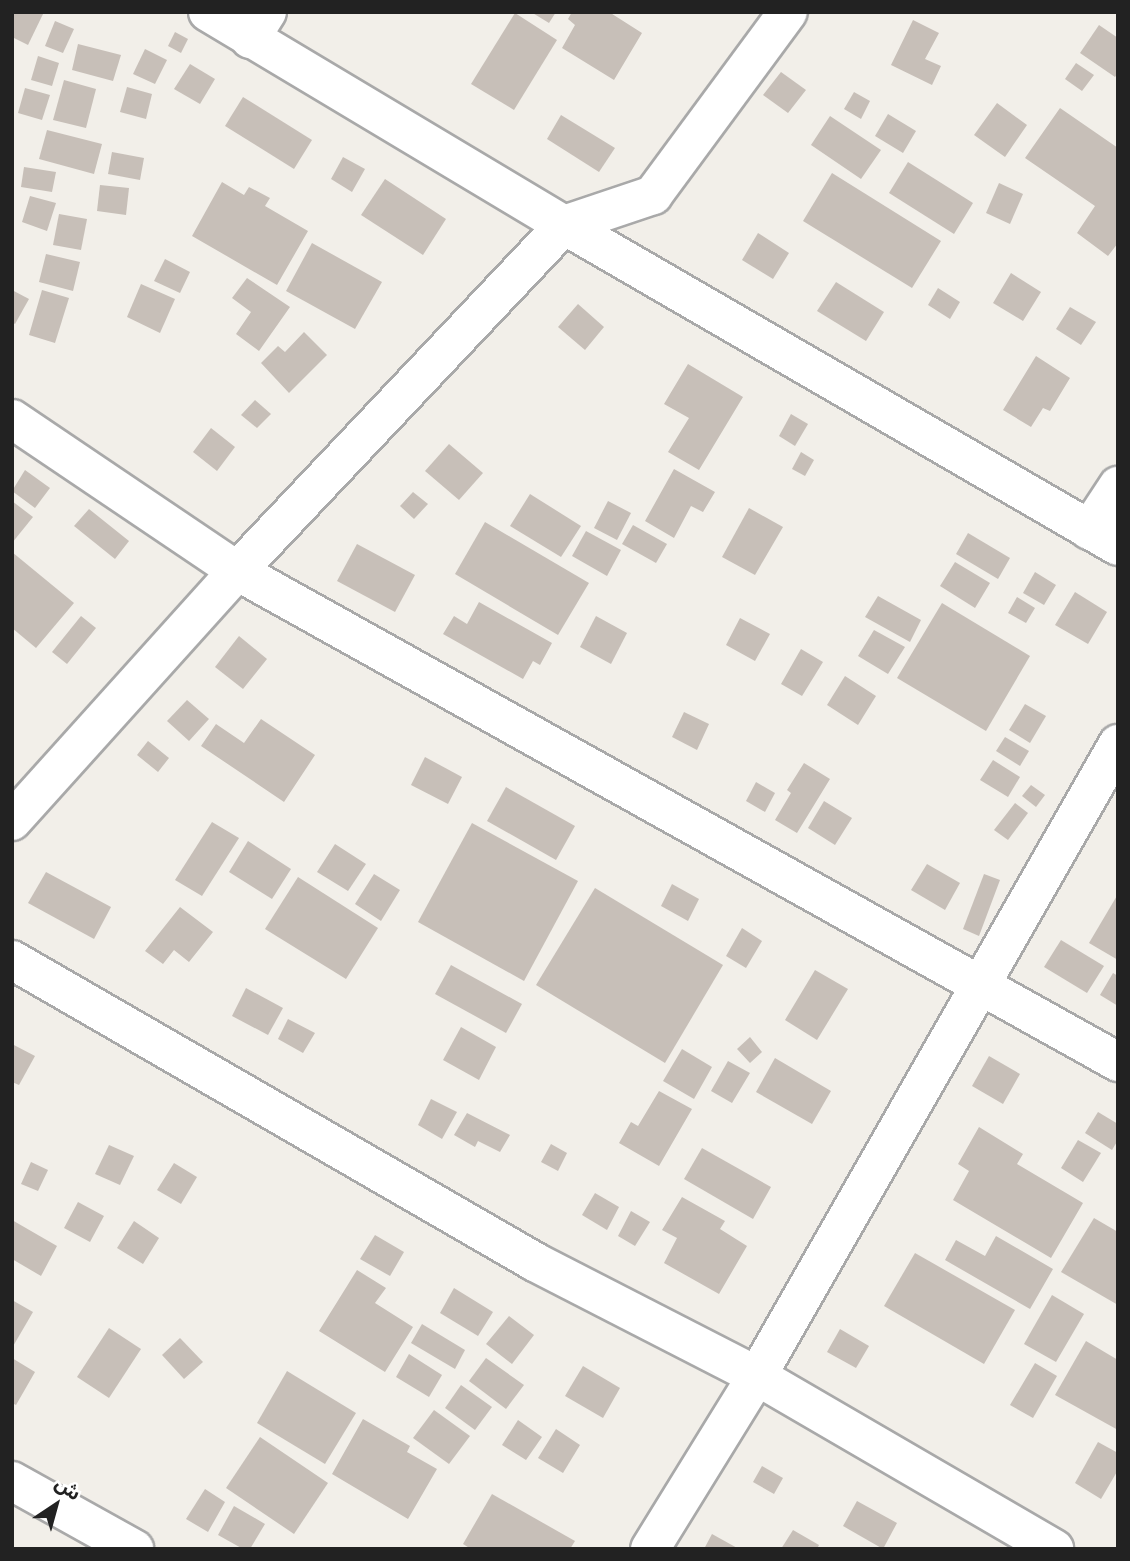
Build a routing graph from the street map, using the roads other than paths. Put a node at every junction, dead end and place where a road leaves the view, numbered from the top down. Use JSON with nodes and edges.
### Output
{"nodes":[{"id":1,"x":208,"y":12,"type":"edge"},
{"id":2,"x":788,"y":12,"type":"edge"},
{"id":3,"x":259,"y":25,"type":"edge"},
{"id":4,"x":564,"y":225,"type":"junction"},
{"id":5,"x":12,"y":419,"type":"edge"},
{"id":6,"x":1118,"y":486,"type":"edge"},
{"id":7,"x":1103,"y":538,"type":"edge"},
{"id":8,"x":237,"y":571,"type":"junction"},
{"id":9,"x":1118,"y":744,"type":"edge"},
{"id":10,"x":12,"y":821,"type":"edge"},
{"id":11,"x":12,"y":960,"type":"edge"},
{"id":12,"x":978,"y":984,"type":"junction"},
{"id":13,"x":1118,"y":1062,"type":"edge"},
{"id":14,"x":757,"y":1376,"type":"junction"},
{"id":15,"x":12,"y":1481,"type":"edge"},
{"id":16,"x":134,"y":1549,"type":"edge"},
{"id":17,"x":650,"y":1549,"type":"edge"},
{"id":18,"x":1054,"y":1549,"type":"edge"}],
"edges":[{"from":1,"to":3,"type":"street"},
{"from":2,"to":4,"type":"street"},
{"from":3,"to":4,"type":"street"},
{"from":4,"to":7,"type":"street"},
{"from":4,"to":8,"type":"street"},
{"from":5,"to":8,"type":"street"},
{"from":6,"to":7,"type":"street"},
{"from":8,"to":10,"type":"street"},
{"from":8,"to":12,"type":"street"},
{"from":9,"to":12,"type":"street"},
{"from":11,"to":14,"type":"street"},
{"from":12,"to":13,"type":"street"},
{"from":12,"to":14,"type":"street"},
{"from":14,"to":17,"type":"street"},
{"from":14,"to":18,"type":"street"},
{"from":15,"to":16,"type":"street"}]}
